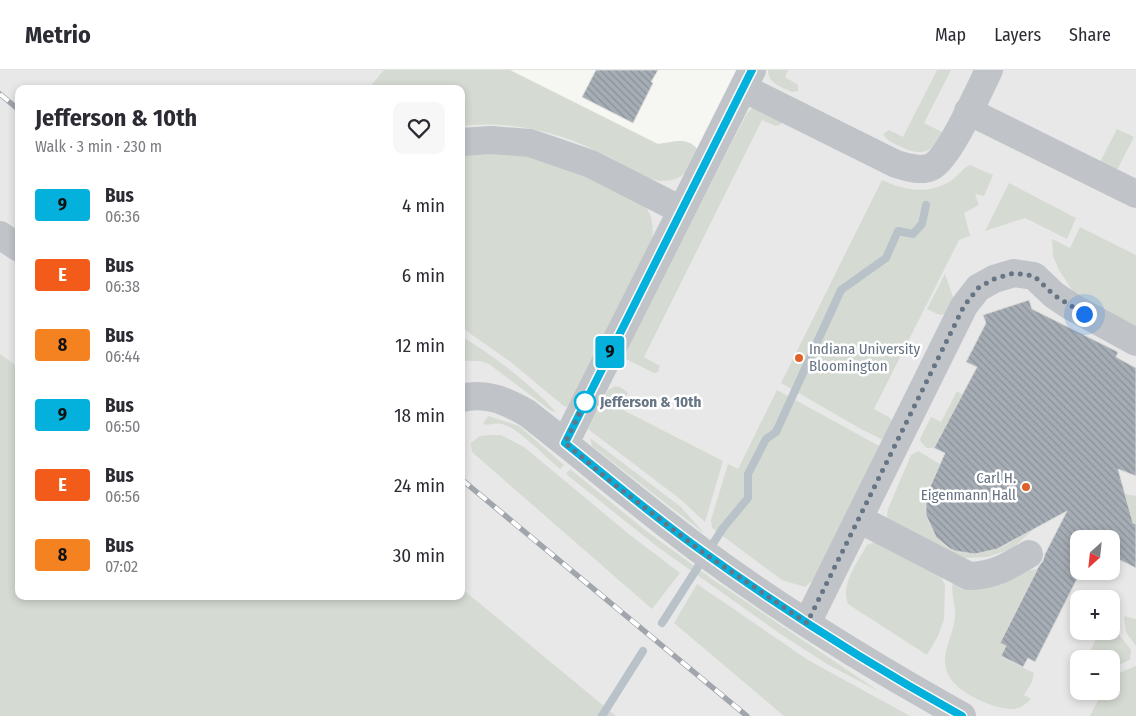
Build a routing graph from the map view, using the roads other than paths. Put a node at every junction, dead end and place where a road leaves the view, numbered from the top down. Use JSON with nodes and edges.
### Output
{"nodes":[{"id":1,"x":989,"y":70,"type":"edge"},
{"id":2,"x":747,"y":79,"type":"edge"},
{"id":3,"x":968,"y":111,"type":"junction"},
{"id":4,"x":465,"y":142,"type":"edge"},
{"id":5,"x":1136,"y":194,"type":"edge"},
{"id":6,"x":681,"y":210,"type":"junction"},
{"id":7,"x":0,"y":235,"type":"edge"},
{"id":8,"x":15,"y":245,"type":"edge"},
{"id":9,"x":1136,"y":342,"type":"edge"},
{"id":10,"x":465,"y":397,"type":"edge"},
{"id":11,"x":565,"y":443,"type":"junction"},
{"id":12,"x":859,"y":518,"type":"junction"},
{"id":13,"x":1029,"y":554,"type":"dead end"},
{"id":14,"x":807,"y":623,"type":"junction"},
{"id":15,"x":962,"y":716,"type":"edge"}],
"edges":[{"from":1,"to":3,"type":"street"},
{"from":2,"to":3,"type":"street"},
{"from":2,"to":6,"type":"street"},
{"from":3,"to":5,"type":"street"},
{"from":4,"to":6,"type":"street"},
{"from":6,"to":11,"type":"street"},
{"from":7,"to":8,"type":"street"},
{"from":9,"to":12,"type":"street"},
{"from":10,"to":11,"type":"street"},
{"from":11,"to":14,"type":"street"},
{"from":12,"to":13,"type":"street"},
{"from":12,"to":14,"type":"street"},
{"from":14,"to":15,"type":"street"}]}
